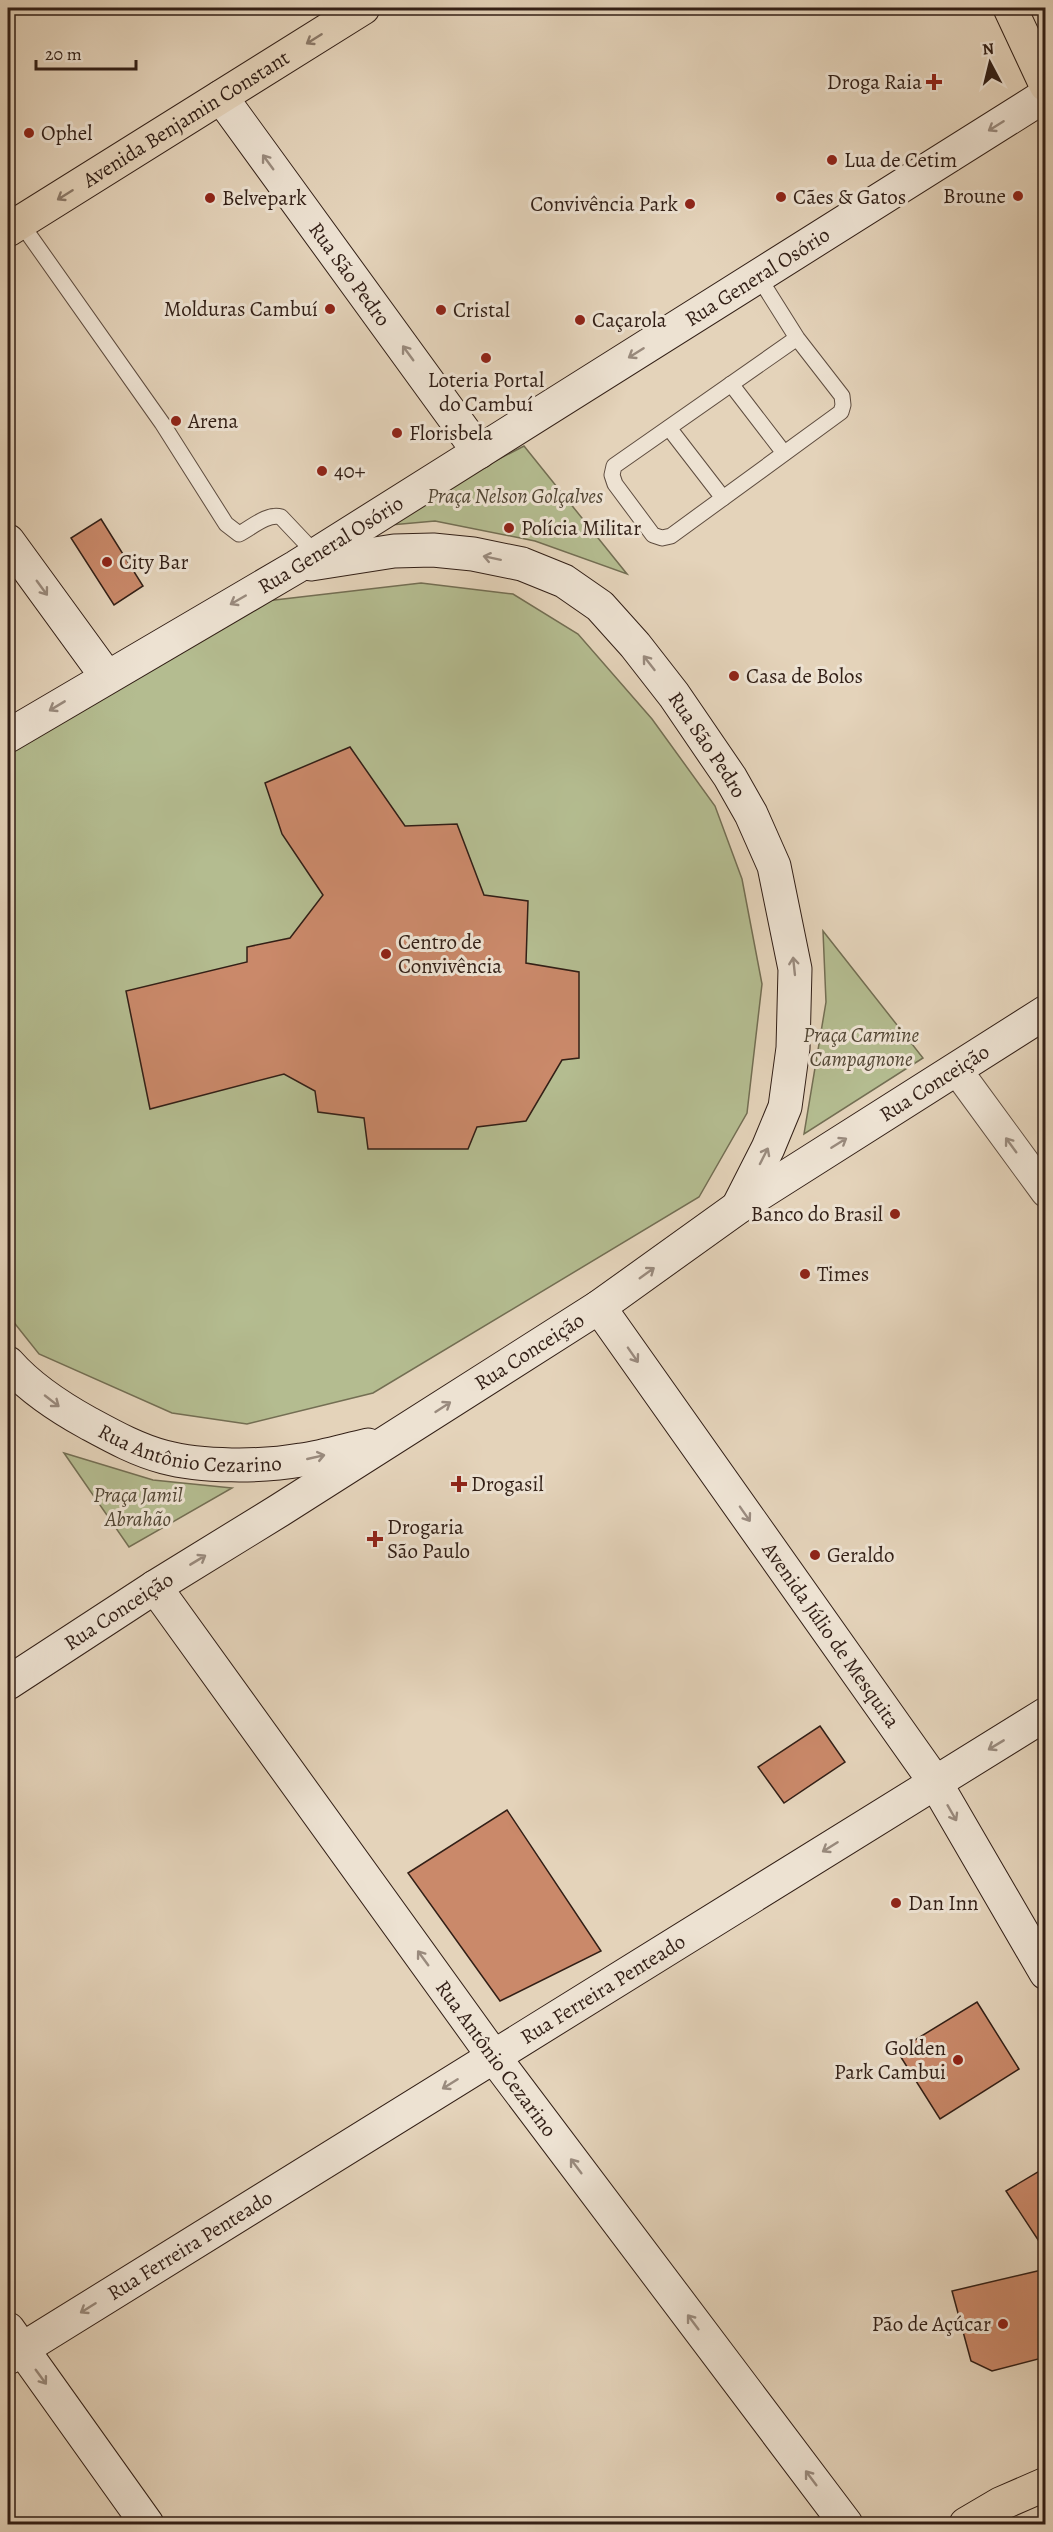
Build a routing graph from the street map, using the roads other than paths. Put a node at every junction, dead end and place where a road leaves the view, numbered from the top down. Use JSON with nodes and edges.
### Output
{"nodes":[{"id":1,"x":363,"y":8,"type":"edge"},
{"id":2,"x":1011,"y":8,"type":"edge"},
{"id":3,"x":1046,"y":85,"type":"edge"},
{"id":4,"x":1046,"y":95,"type":"edge"},
{"id":5,"x":221,"y":97,"type":"junction"},
{"id":6,"x":14,"y":226,"type":"edge"},
{"id":7,"x":758,"y":276,"type":"junction"},
{"id":8,"x":797,"y":338,"type":"junction"},
{"id":9,"x":731,"y":384,"type":"junction"},
{"id":10,"x":669,"y":428,"type":"junction"},
{"id":11,"x":479,"y":452,"type":"junction"},
{"id":12,"x":784,"y":453,"type":"junction"},
{"id":13,"x":723,"y":498,"type":"junction"},
{"id":14,"x":8,"y":541,"type":"edge"},
{"id":15,"x":306,"y":560,"type":"junction"},
{"id":16,"x":106,"y":677,"type":"junction"},
{"id":17,"x":8,"y":736,"type":"edge"},
{"id":18,"x":1046,"y":1012,"type":"edge"},
{"id":19,"x":956,"y":1069,"type":"junction"},
{"id":20,"x":1046,"y":1192,"type":"edge"},
{"id":21,"x":737,"y":1208,"type":"junction"},
{"id":22,"x":599,"y":1307,"type":"junction"},
{"id":23,"x":8,"y":1363,"type":"edge"},
{"id":24,"x":394,"y":1438,"type":"junction"},
{"id":25,"x":155,"y":1587,"type":"junction"},
{"id":26,"x":8,"y":1683,"type":"edge"},
{"id":27,"x":1046,"y":1714,"type":"edge"},
{"id":28,"x":934,"y":1782,"type":"junction"},
{"id":29,"x":1046,"y":1973,"type":"edge"},
{"id":30,"x":494,"y":2057,"type":"junction"},
{"id":31,"x":12,"y":2346,"type":"edge"},
{"id":32,"x":1046,"y":2484,"type":"edge"},
{"id":33,"x":147,"y":2524,"type":"edge"},
{"id":34,"x":846,"y":2524,"type":"edge"},
{"id":35,"x":966,"y":2524,"type":"edge"}],
"edges":[{"from":1,"to":5,"type":"main road","name":"Avenida Benjamin Constant","one_way":true},
{"from":2,"to":3,"type":"main road"},
{"from":4,"to":7,"type":"main road","name":"Rua General Osório","one_way":true},
{"from":5,"to":6,"type":"main road","name":"Avenida Benjamin Constant","one_way":true},
{"from":11,"to":5,"type":"main road","name":"Rua São Pedro","one_way":true},
{"from":6,"to":15,"type":"lane"},
{"from":7,"to":8,"type":"lane"},
{"from":7,"to":11,"type":"main road","name":"Rua General Osório","one_way":true},
{"from":8,"to":9,"type":"lane"},
{"from":8,"to":12,"type":"lane"},
{"from":9,"to":10,"type":"lane"},
{"from":9,"to":12,"type":"lane"},
{"from":10,"to":13,"type":"lane"},
{"from":10,"to":13,"type":"lane"},
{"from":11,"to":15,"type":"main road","name":"Rua General Osório"},
{"from":12,"to":13,"type":"lane"},
{"from":14,"to":16,"type":"main road","one_way":true},
{"from":15,"to":16,"type":"main road","name":"Rua General Osório","one_way":true},
{"from":21,"to":15,"type":"main road","name":"Rua São Pedro","one_way":true},
{"from":16,"to":17,"type":"main road","name":"Rua General Osório","one_way":true},
{"from":18,"to":19,"type":"main road","name":"Rua Conceição"},
{"from":20,"to":19,"type":"street","one_way":true},
{"from":21,"to":19,"type":"main road","name":"Rua Conceição","one_way":true},
{"from":22,"to":21,"type":"main road","name":"Rua Conceição","one_way":true},
{"from":24,"to":22,"type":"main road","name":"Rua Conceição","one_way":true},
{"from":22,"to":28,"type":"main road","name":"Avenida Júlio de Mesquita","one_way":true},
{"from":23,"to":24,"type":"main road","name":"Rua Antônio Cezarino","one_way":true},
{"from":25,"to":24,"type":"main road","name":"Rua Conceição","one_way":true},
{"from":25,"to":26,"type":"main road","name":"Rua Conceição"},
{"from":30,"to":25,"type":"main road","name":"Rua Antônio Cezarino","one_way":true},
{"from":27,"to":28,"type":"main road","name":"Rua Ferreira Penteado","one_way":true},
{"from":28,"to":29,"type":"main road","name":"Avenida Júlio de Mesquita","one_way":true},
{"from":28,"to":30,"type":"main road","name":"Rua Ferreira Penteado","one_way":true},
{"from":30,"to":31,"type":"main road","name":"Rua Ferreira Penteado","one_way":true},
{"from":34,"to":30,"type":"main road","name":"Rua Antônio Cezarino","one_way":true},
{"from":31,"to":33,"type":"main road","one_way":true},
{"from":32,"to":35,"type":"main road"}]}
